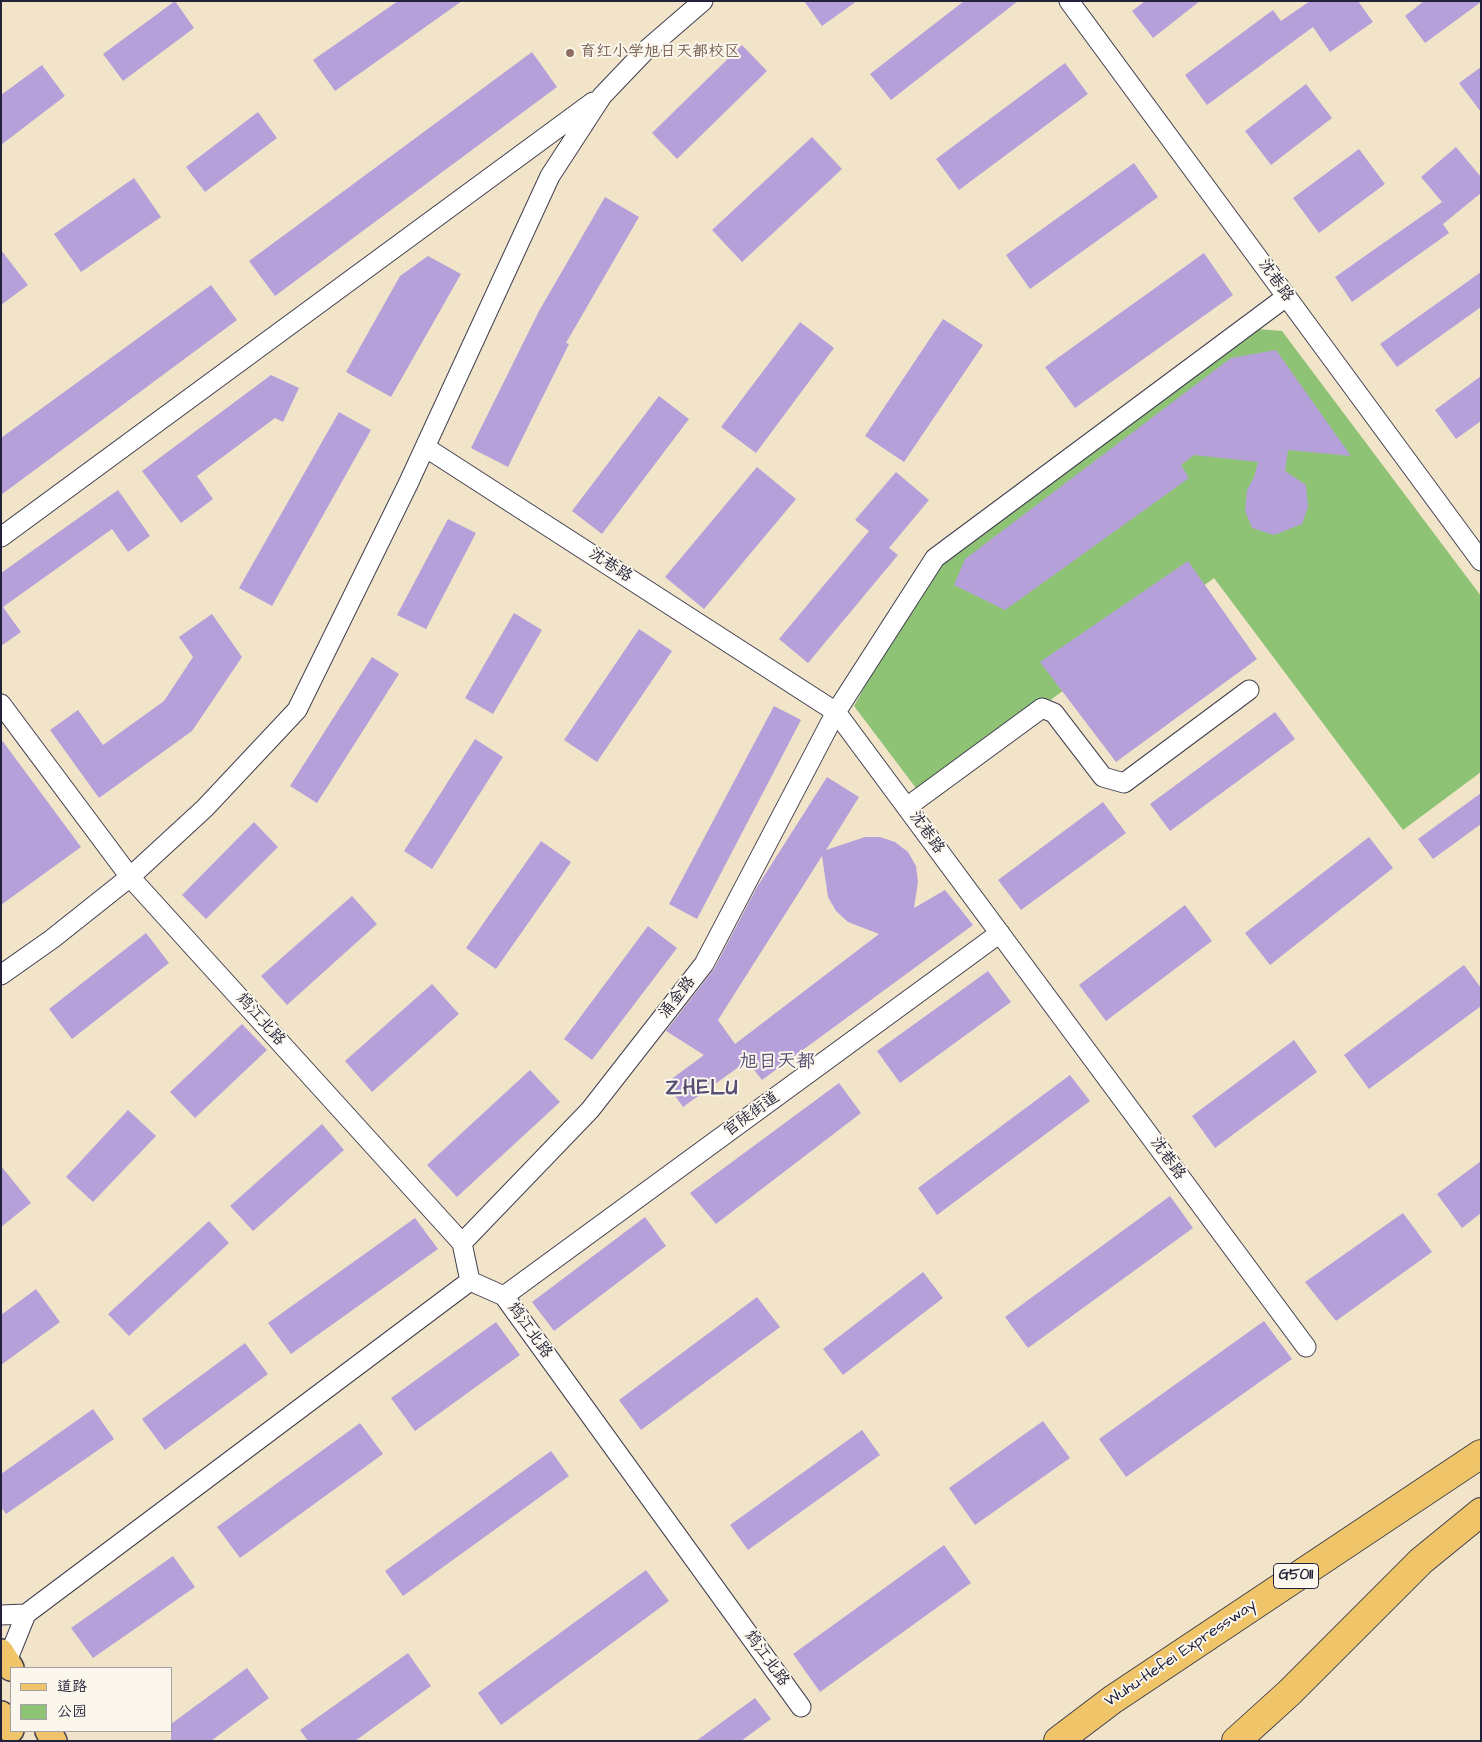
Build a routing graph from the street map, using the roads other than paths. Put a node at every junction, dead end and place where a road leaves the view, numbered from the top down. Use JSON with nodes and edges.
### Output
{"nodes":[{"id":1,"x":703,"y":1,"type":"edge"},
{"id":2,"x":1068,"y":1,"type":"edge"},
{"id":3,"x":602,"y":96,"type":"junction"},
{"id":4,"x":1286,"y":297,"type":"junction"},
{"id":5,"x":425,"y":447,"type":"junction"},
{"id":6,"x":1,"y":537,"type":"edge"},
{"id":7,"x":1481,"y":561,"type":"edge"},
{"id":8,"x":1249,"y":690,"type":"dead end"},
{"id":9,"x":1,"y":704,"type":"edge"},
{"id":10,"x":836,"y":712,"type":"junction"},
{"id":11,"x":907,"y":807,"type":"junction"},
{"id":12,"x":130,"y":877,"type":"junction"},
{"id":13,"x":1000,"y":933,"type":"junction"},
{"id":14,"x":1,"y":975,"type":"edge"},
{"id":15,"x":462,"y":1243,"type":"junction"},
{"id":16,"x":470,"y":1281,"type":"junction"},
{"id":17,"x":504,"y":1296,"type":"junction"},
{"id":18,"x":1306,"y":1348,"type":"dead end"},
{"id":19,"x":1481,"y":1454,"type":"edge"},
{"id":20,"x":1481,"y":1512,"type":"edge"},
{"id":21,"x":26,"y":1614,"type":"junction"},
{"id":22,"x":1,"y":1615,"type":"edge"},
{"id":23,"x":6,"y":1660,"type":"edge"},
{"id":24,"x":801,"y":1707,"type":"dead end"},
{"id":25,"x":1058,"y":1741,"type":"edge"},
{"id":26,"x":1236,"y":1741,"type":"edge"}],
"edges":[{"from":1,"to":3,"type":"street"},
{"from":2,"to":4,"type":"street","name":"沈巷路"},
{"from":3,"to":5,"type":"street"},
{"from":3,"to":6,"type":"street"},
{"from":4,"to":7,"type":"street","name":"沈巷路"},
{"from":4,"to":10,"type":"street","name":"涌金路"},
{"from":5,"to":10,"type":"street","name":"沈巷路"},
{"from":5,"to":12,"type":"street"},
{"from":8,"to":11,"type":"street"},
{"from":9,"to":12,"type":"street","name":"鸩江北路"},
{"from":10,"to":11,"type":"street","name":"沈巷路"},
{"from":10,"to":15,"type":"street","name":"涌金路"},
{"from":11,"to":13,"type":"street","name":"沈巷路"},
{"from":12,"to":14,"type":"street"},
{"from":12,"to":15,"type":"street","name":"鸩江北路"},
{"from":13,"to":17,"type":"street","name":"官陡街道"},
{"from":13,"to":18,"type":"street","name":"沈巷路"},
{"from":15,"to":16,"type":"street"},
{"from":16,"to":17,"type":"street","name":"鸩江北路"},
{"from":16,"to":21,"type":"street"},
{"from":17,"to":24,"type":"street","name":"鸩江北路"},
{"from":19,"to":25,"type":"highway","name":"Wuhu-Hefei Expressway","number":"G5011"},
{"from":20,"to":26,"type":"highway"},
{"from":21,"to":22,"type":"street"},
{"from":21,"to":23,"type":"street"}]}
